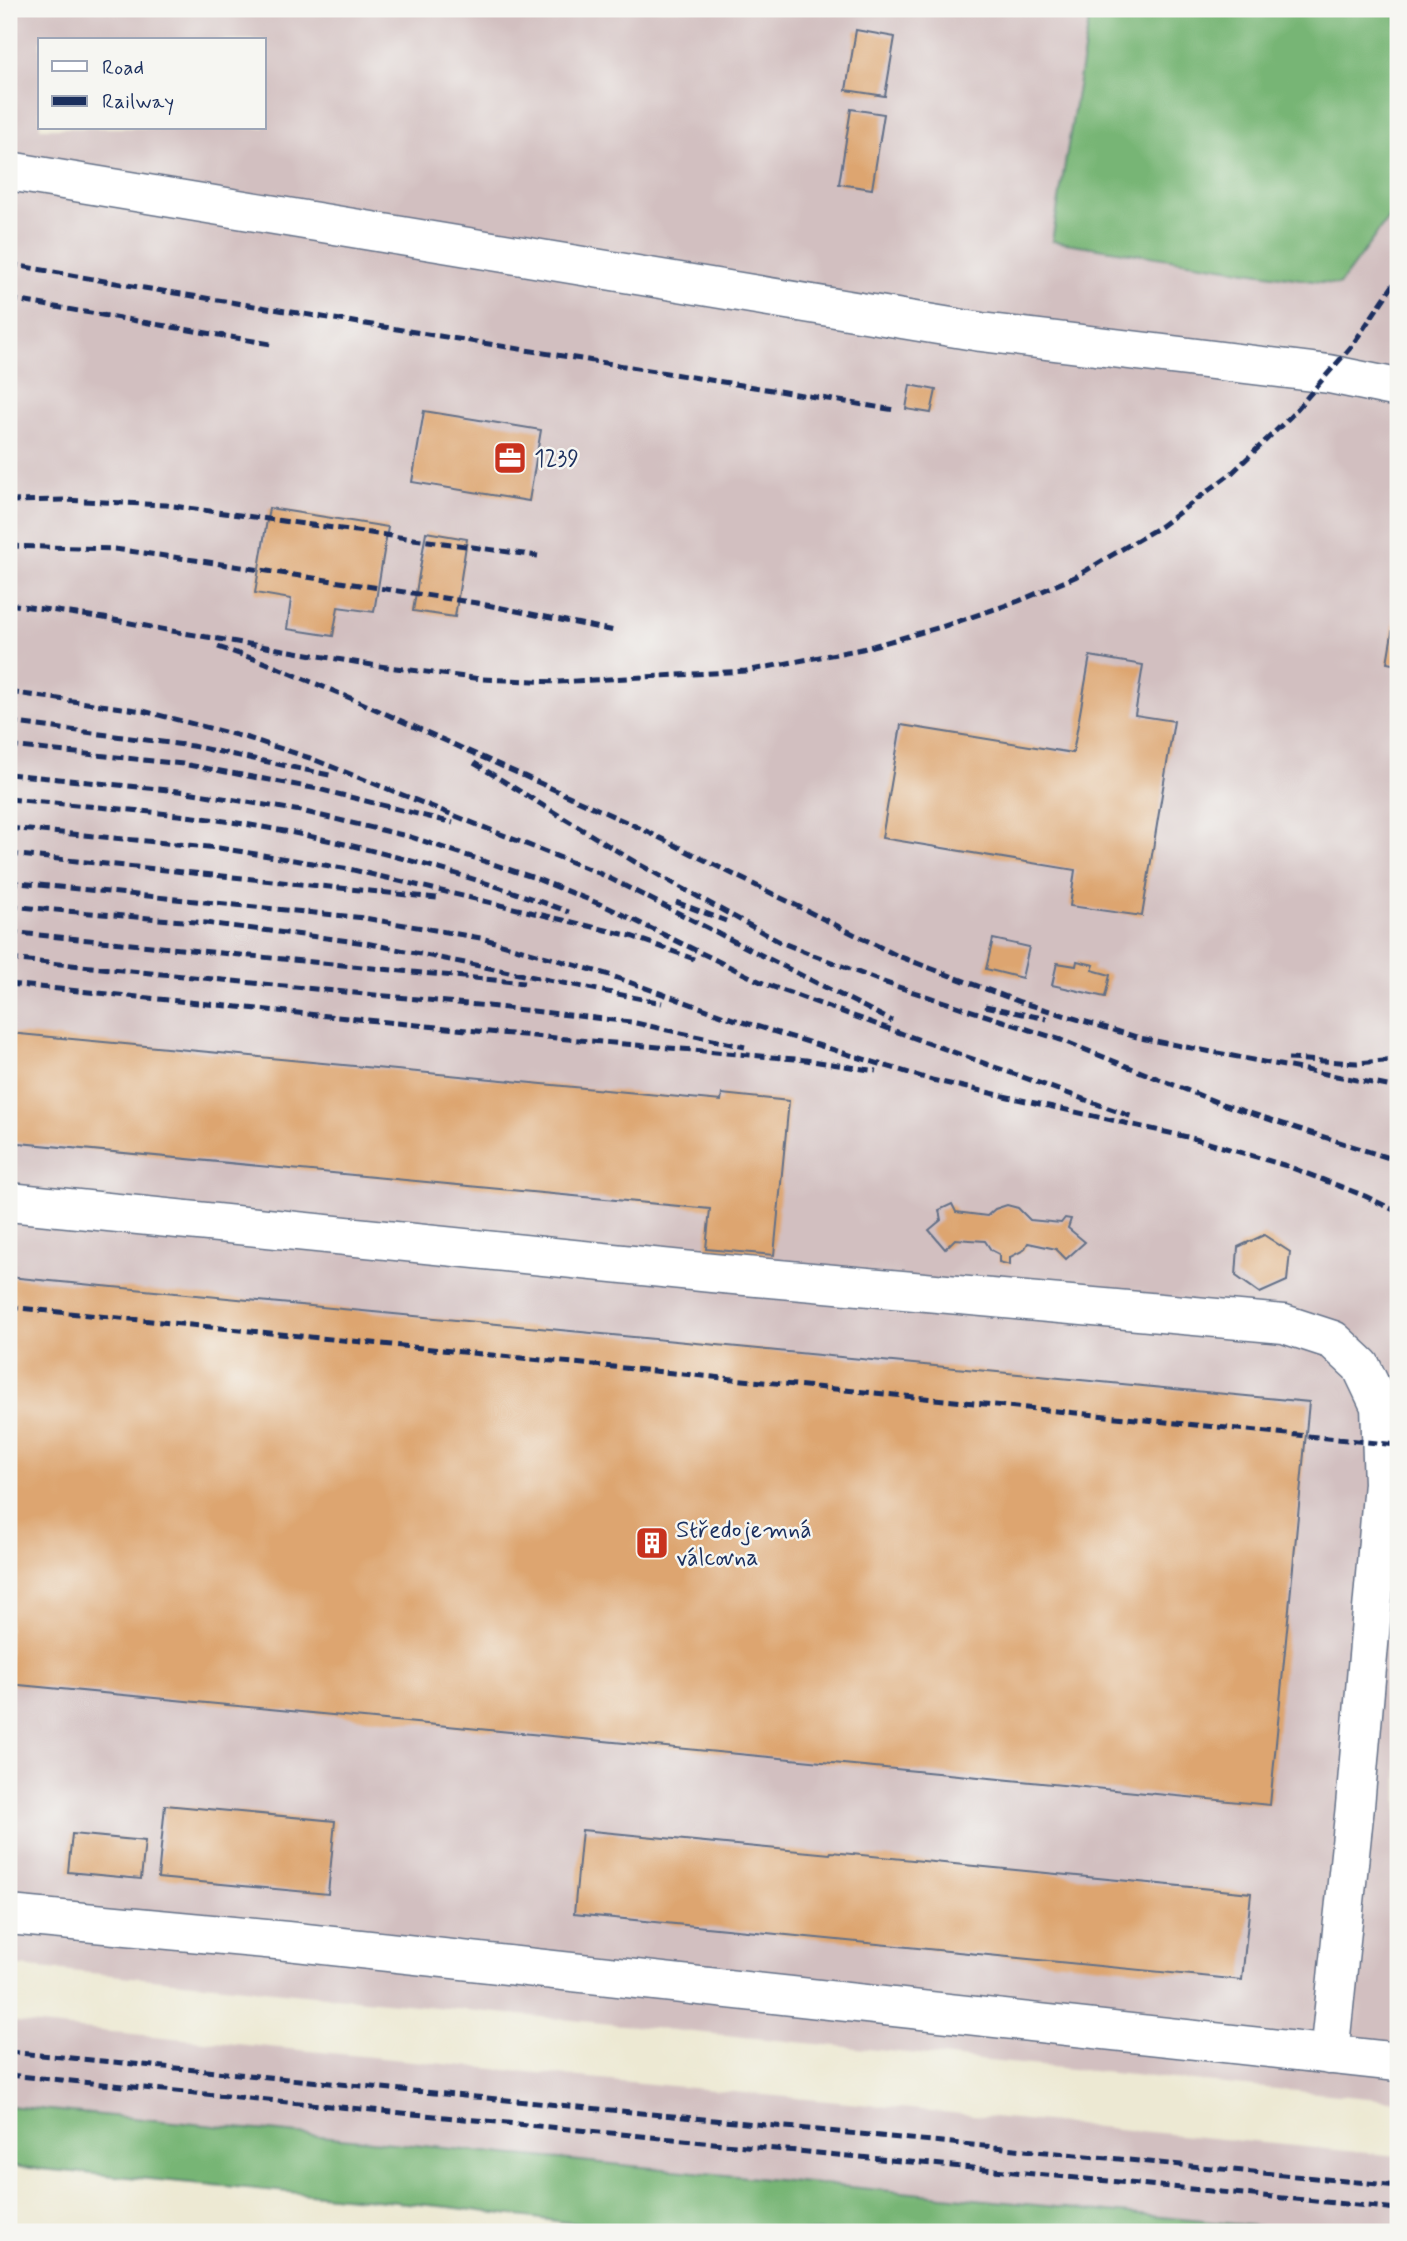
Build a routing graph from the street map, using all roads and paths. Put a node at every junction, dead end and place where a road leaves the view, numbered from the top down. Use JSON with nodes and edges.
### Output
{"nodes":[{"id":1,"x":9,"y":171,"type":"edge"},
{"id":2,"x":1398,"y":388,"type":"edge"},
{"id":3,"x":9,"y":1202,"type":"edge"},
{"id":4,"x":9,"y":1915,"type":"edge"},
{"id":5,"x":1329,"y":2055,"type":"junction"},
{"id":6,"x":1398,"y":2062,"type":"edge"}],
"edges":[{"from":1,"to":2,"type":"lane"},
{"from":3,"to":5,"type":"lane"},
{"from":4,"to":5,"type":"lane"},
{"from":5,"to":6,"type":"lane"}]}
